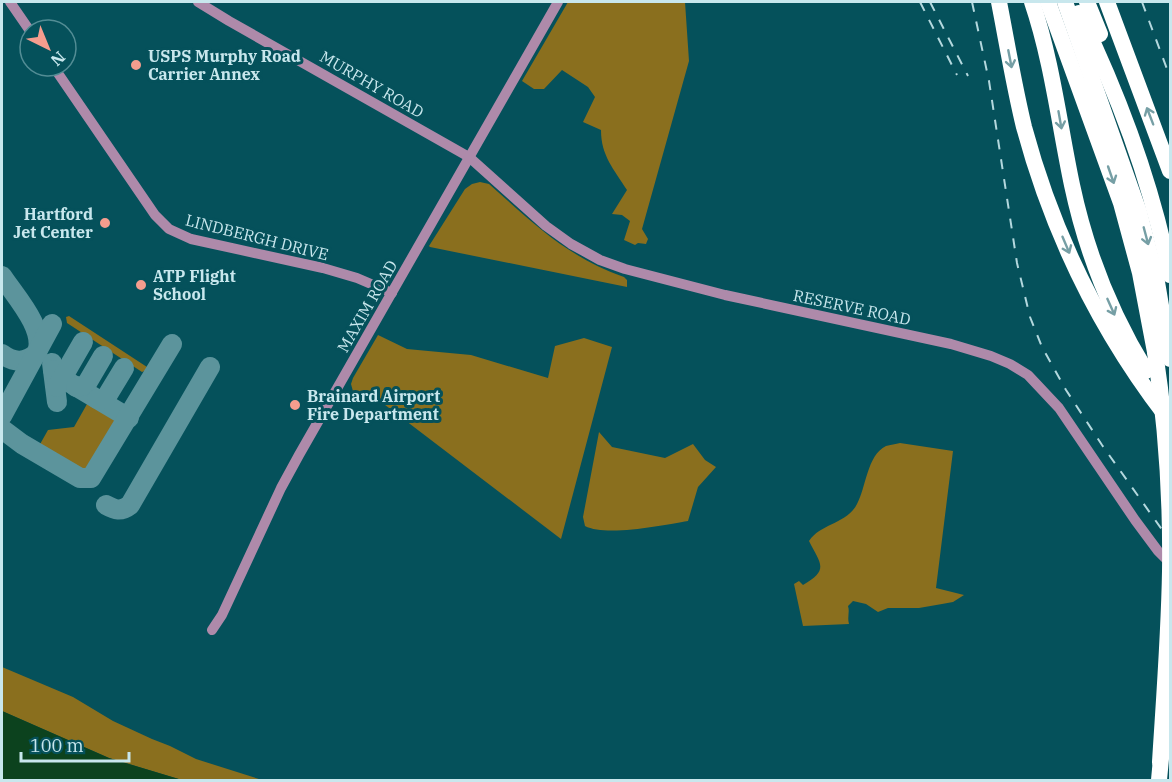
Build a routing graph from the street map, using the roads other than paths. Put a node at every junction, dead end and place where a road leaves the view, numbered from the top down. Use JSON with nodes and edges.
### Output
{"nodes":[{"id":1,"x":10,"y":2,"type":"edge"},
{"id":2,"x":198,"y":2,"type":"edge"},
{"id":3,"x":558,"y":2,"type":"edge"},
{"id":4,"x":999,"y":2,"type":"edge"},
{"id":5,"x":1032,"y":2,"type":"edge"},
{"id":6,"x":1048,"y":2,"type":"edge"},
{"id":7,"x":1065,"y":2,"type":"edge"},
{"id":8,"x":1073,"y":2,"type":"edge"},
{"id":9,"x":1087,"y":2,"type":"edge"},
{"id":10,"x":1107,"y":2,"type":"edge"},
{"id":11,"x":21,"y":18,"type":"edge"},
{"id":12,"x":61,"y":78,"type":"edge"},
{"id":13,"x":469,"y":157,"type":"junction"},
{"id":14,"x":1170,"y":171,"type":"edge"},
{"id":15,"x":1169,"y":268,"type":"edge"},
{"id":16,"x":392,"y":293,"type":"junction"},
{"id":17,"x":1163,"y":356,"type":"edge"},
{"id":18,"x":1145,"y":380,"type":"junction"},
{"id":19,"x":1168,"y":418,"type":"edge"},
{"id":20,"x":1170,"y":563,"type":"edge"},
{"id":21,"x":212,"y":630,"type":"dead end"},
{"id":22,"x":1170,"y":681,"type":"edge"},
{"id":23,"x":1160,"y":762,"type":"junction"},
{"id":24,"x":1159,"y":780,"type":"edge"}],
"edges":[{"from":1,"to":11,"type":"street"},
{"from":2,"to":13,"type":"street","name":"MURPHY ROAD"},
{"from":3,"to":13,"type":"street","name":"MAXIM ROAD"},
{"from":4,"to":18,"type":"highway","one_way":true},
{"from":5,"to":18,"type":"highway","one_way":true},
{"from":6,"to":17,"type":"highway","one_way":true},
{"from":7,"to":17,"type":"highway","one_way":true},
{"from":8,"to":15,"type":"highway"},
{"from":9,"to":15,"type":"highway"},
{"from":14,"to":10,"type":"highway","one_way":true},
{"from":12,"to":16,"type":"street","name":"LINDBERGH DRIVE"},
{"from":13,"to":16,"type":"street","name":"MAXIM ROAD"},
{"from":13,"to":20,"type":"street","name":"RESERVE ROAD"},
{"from":16,"to":21,"type":"street","name":"MAXIM ROAD"},
{"from":17,"to":23,"type":"highway","bridge":true},
{"from":18,"to":19,"type":"highway"},
{"from":22,"to":23,"type":"highway","bridge":true},
{"from":23,"to":24,"type":"highway"}]}
